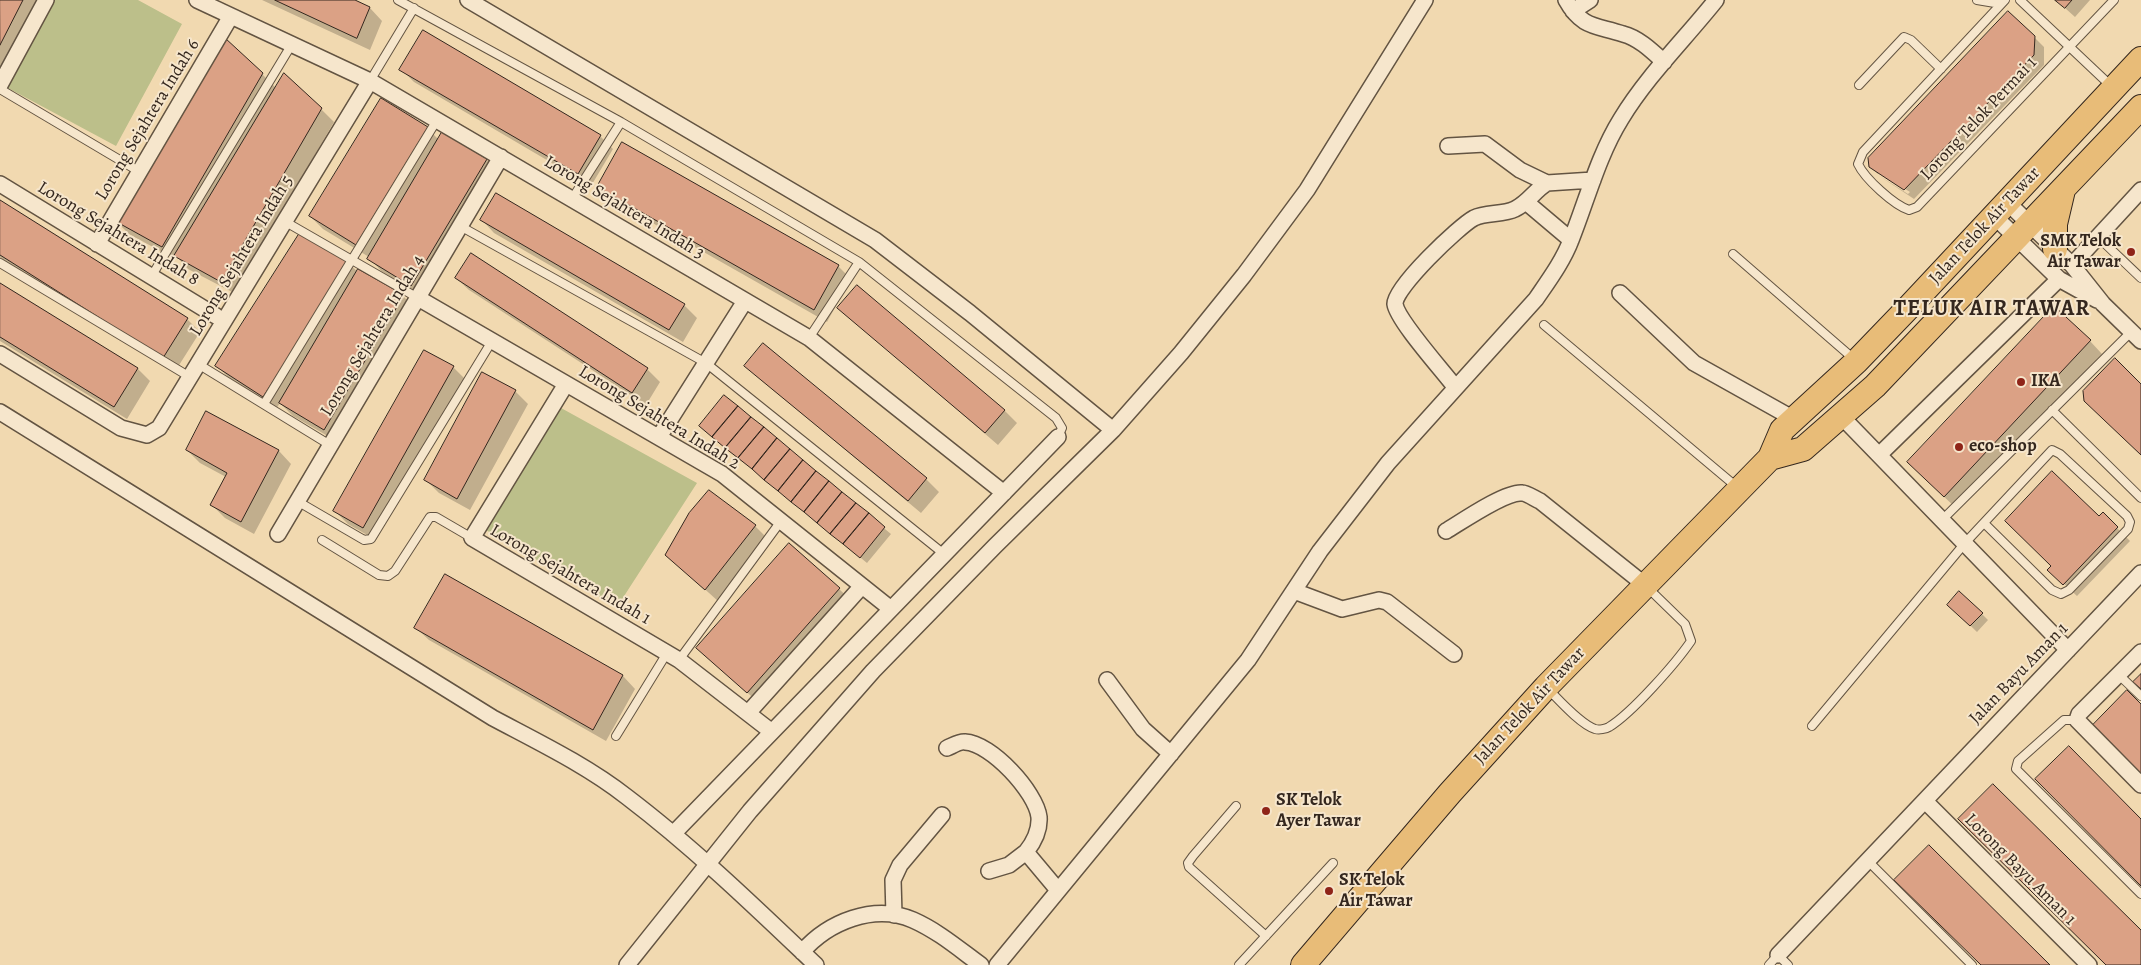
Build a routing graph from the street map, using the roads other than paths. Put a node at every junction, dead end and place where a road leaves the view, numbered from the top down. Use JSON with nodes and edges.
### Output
{"nodes":[{"id":1,"x":46,"y":0,"type":"edge"},
{"id":2,"x":196,"y":0,"type":"edge"},
{"id":3,"x":398,"y":0,"type":"edge"},
{"id":4,"x":468,"y":0,"type":"edge"},
{"id":5,"x":1425,"y":0,"type":"edge"},
{"id":6,"x":1590,"y":0,"type":"edge"},
{"id":7,"x":1716,"y":0,"type":"edge"},
{"id":8,"x":1977,"y":0,"type":"edge"},
{"id":9,"x":2020,"y":0,"type":"edge"},
{"id":10,"x":2114,"y":0,"type":"edge"},
{"id":11,"x":2003,"y":2,"type":"edge"},
{"id":12,"x":1570,"y":6,"type":"edge"},
{"id":13,"x":414,"y":8,"type":"junction"},
{"id":14,"x":232,"y":16,"type":"junction"},
{"id":15,"x":292,"y":44,"type":"junction"},
{"id":16,"x":2069,"y":46,"type":"junction"},
{"id":17,"x":2141,"y":59,"type":"edge"},
{"id":18,"x":1664,"y":62,"type":"junction"},
{"id":19,"x":1940,"y":69,"type":"junction"},
{"id":20,"x":370,"y":81,"type":"junction"},
{"id":21,"x":0,"y":85,"type":"edge"},
{"id":22,"x":1859,"y":85,"type":"dead end"},
{"id":23,"x":0,"y":89,"type":"edge"},
{"id":24,"x":2114,"y":89,"type":"junction"},
{"id":25,"x":2141,"y":107,"type":"edge"},
{"id":26,"x":437,"y":120,"type":"junction"},
{"id":27,"x":621,"y":122,"type":"junction"},
{"id":28,"x":1448,"y":146,"type":"dead end"},
{"id":29,"x":501,"y":157,"type":"junction"},
{"id":30,"x":140,"y":172,"type":"junction"},
{"id":31,"x":1593,"y":180,"type":"junction"},
{"id":32,"x":1547,"y":182,"type":"junction"},
{"id":33,"x":0,"y":184,"type":"edge"},
{"id":34,"x":2063,"y":188,"type":"junction"},
{"id":35,"x":2141,"y":190,"type":"edge"},
{"id":36,"x":572,"y":199,"type":"junction"},
{"id":37,"x":1526,"y":202,"type":"junction"},
{"id":38,"x":2001,"y":209,"type":"junction"},
{"id":39,"x":284,"y":221,"type":"junction"},
{"id":40,"x":460,"y":226,"type":"junction"},
{"id":41,"x":2023,"y":230,"type":"junction"},
{"id":42,"x":2098,"y":237,"type":"junction"},
{"id":43,"x":1571,"y":240,"type":"junction"},
{"id":44,"x":97,"y":244,"type":"junction"},
{"id":45,"x":2055,"y":249,"type":"junction"},
{"id":46,"x":1732,"y":254,"type":"dead end"},
{"id":47,"x":352,"y":260,"type":"junction"},
{"id":48,"x":859,"y":262,"type":"junction"},
{"id":49,"x":0,"y":263,"type":"edge"},
{"id":50,"x":2072,"y":265,"type":"junction"},
{"id":51,"x":152,"y":277,"type":"junction"},
{"id":52,"x":2141,"y":278,"type":"edge"},
{"id":53,"x":2059,"y":279,"type":"junction"},
{"id":54,"x":1620,"y":293,"type":"dead end"},
{"id":55,"x":418,"y":298,"type":"junction"},
{"id":56,"x":745,"y":301,"type":"junction"},
{"id":57,"x":2103,"y":304,"type":"junction"},
{"id":58,"x":216,"y":316,"type":"dead end"},
{"id":59,"x":1544,"y":325,"type":"dead end"},
{"id":60,"x":2136,"y":337,"type":"edge"},
{"id":61,"x":809,"y":338,"type":"junction"},
{"id":62,"x":492,"y":341,"type":"junction"},
{"id":63,"x":0,"y":354,"type":"edge"},
{"id":64,"x":1856,"y":362,"type":"junction"},
{"id":65,"x":706,"y":363,"type":"junction"},
{"id":66,"x":198,"y":364,"type":"junction"},
{"id":67,"x":190,"y":377,"type":"junction"},
{"id":68,"x":566,"y":384,"type":"junction"},
{"id":69,"x":1455,"y":387,"type":"junction"},
{"id":70,"x":264,"y":404,"type":"junction"},
{"id":71,"x":2052,"y":410,"type":"junction"},
{"id":72,"x":0,"y":412,"type":"edge"},
{"id":73,"x":1840,"y":416,"type":"junction"},
{"id":74,"x":1794,"y":419,"type":"junction"},
{"id":75,"x":1113,"y":430,"type":"junction"},
{"id":76,"x":659,"y":437,"type":"junction"},
{"id":77,"x":1058,"y":437,"type":"joint"},
{"id":78,"x":330,"y":445,"type":"junction"},
{"id":79,"x":1879,"y":455,"type":"junction"},
{"id":80,"x":1770,"y":458,"type":"junction"},
{"id":81,"x":1740,"y":489,"type":"junction"},
{"id":82,"x":1004,"y":493,"type":"junction"},
{"id":83,"x":2141,"y":498,"type":"edge"},
{"id":84,"x":297,"y":501,"type":"junction"},
{"id":85,"x":1942,"y":520,"type":"junction"},
{"id":86,"x":781,"y":521,"type":"junction"},
{"id":87,"x":1984,"y":523,"type":"junction"},
{"id":88,"x":1446,"y":531,"type":"dead end"},
{"id":89,"x":278,"y":534,"type":"dead end"},
{"id":90,"x":472,"y":538,"type":"junction"},
{"id":91,"x":322,"y":540,"type":"dead end"},
{"id":92,"x":1965,"y":543,"type":"junction"},
{"id":93,"x":944,"y":554,"type":"junction"},
{"id":94,"x":2141,"y":573,"type":"edge"},
{"id":95,"x":1645,"y":585,"type":"junction"},
{"id":96,"x":862,"y":586,"type":"junction"},
{"id":97,"x":1294,"y":591,"type":"junction"},
{"id":98,"x":891,"y":610,"type":"junction"},
{"id":99,"x":2068,"y":650,"type":"junction"},
{"id":100,"x":2141,"y":652,"type":"edge"},
{"id":101,"x":1454,"y":654,"type":"dead end"},
{"id":102,"x":673,"y":657,"type":"junction"},
{"id":103,"x":2118,"y":674,"type":"junction"},
{"id":104,"x":1107,"y":680,"type":"dead end"},
{"id":105,"x":1546,"y":687,"type":"junction"},
{"id":106,"x":2141,"y":696,"type":"edge"},
{"id":107,"x":748,"y":712,"type":"junction"},
{"id":108,"x":2078,"y":717,"type":"junction"},
{"id":109,"x":1812,"y":726,"type":"dead end"},
{"id":110,"x":772,"y":732,"type":"junction"},
{"id":111,"x":616,"y":736,"type":"dead end"},
{"id":112,"x":947,"y":748,"type":"dead end"},
{"id":113,"x":1171,"y":754,"type":"junction"},
{"id":114,"x":2141,"y":785,"type":"edge"},
{"id":115,"x":1924,"y":801,"type":"junction"},
{"id":116,"x":1236,"y":806,"type":"dead end"},
{"id":117,"x":942,"y":816,"type":"dead end"},
{"id":118,"x":673,"y":834,"type":"junction"},
{"id":119,"x":1026,"y":852,"type":"junction"},
{"id":120,"x":1868,"y":861,"type":"junction"},
{"id":121,"x":708,"y":863,"type":"junction"},
{"id":122,"x":1334,"y":863,"type":"dead end"},
{"id":123,"x":988,"y":872,"type":"dead end"},
{"id":124,"x":1057,"y":889,"type":"junction"},
{"id":125,"x":2141,"y":894,"type":"edge"},
{"id":126,"x":894,"y":915,"type":"junction"},
{"id":127,"x":1266,"y":936,"type":"junction"},
{"id":128,"x":802,"y":952,"type":"junction"},
{"id":129,"x":1778,"y":962,"type":"edge"},
{"id":130,"x":627,"y":965,"type":"edge"},
{"id":131,"x":816,"y":965,"type":"edge"},
{"id":132,"x":981,"y":965,"type":"edge"},
{"id":133,"x":997,"y":965,"type":"edge"},
{"id":134,"x":1239,"y":965,"type":"edge"},
{"id":135,"x":1303,"y":965,"type":"edge"},
{"id":136,"x":1972,"y":965,"type":"edge"},
{"id":137,"x":2089,"y":965,"type":"edge"}],
"edges":[{"from":1,"to":21,"type":"street"},
{"from":2,"to":14,"type":"street","name":"Lorong Sejahtera Indah 3"},
{"from":3,"to":13,"type":"lane"},
{"from":4,"to":75,"type":"street"},
{"from":5,"to":75,"type":"street"},
{"from":6,"to":12,"type":"street"},
{"from":7,"to":18,"type":"street"},
{"from":8,"to":11,"type":"lane"},
{"from":9,"to":16,"type":"lane"},
{"from":10,"to":16,"type":"lane","name":"Lorong Telok Permai 1"},
{"from":11,"to":19,"type":"lane"},
{"from":12,"to":18,"type":"street"},
{"from":13,"to":20,"type":"lane"},
{"from":13,"to":27,"type":"lane"},
{"from":14,"to":15,"type":"street","name":"Lorong Sejahtera Indah 3"},
{"from":14,"to":30,"type":"street","name":"Lorong Sejahtera Indah 6"},
{"from":15,"to":20,"type":"street","name":"Lorong Sejahtera Indah 3"},
{"from":15,"to":51,"type":"lane"},
{"from":16,"to":19,"type":"lane","name":"Lorong Telok Permai 1"},
{"from":16,"to":24,"type":"lane"},
{"from":17,"to":24,"type":"main road","name":"Jalan Telok Air Tawar"},
{"from":18,"to":31,"type":"street"},
{"from":19,"to":22,"type":"lane"},
{"from":20,"to":26,"type":"street","name":"Lorong Sejahtera Indah 3"},
{"from":20,"to":39,"type":"street","name":"Lorong Sejahtera Indah 5"},
{"from":23,"to":30,"type":"lane"},
{"from":24,"to":38,"type":"main road","name":"Jalan Telok Air Tawar"},
{"from":25,"to":34,"type":"main road","name":"Jalan Telok Air Tawar"},
{"from":26,"to":29,"type":"street","name":"Lorong Sejahtera Indah 3"},
{"from":26,"to":47,"type":"lane"},
{"from":27,"to":36,"type":"lane"},
{"from":27,"to":48,"type":"lane"},
{"from":28,"to":32,"type":"street"},
{"from":29,"to":36,"type":"street","name":"Lorong Sejahtera Indah 3"},
{"from":29,"to":40,"type":"street","name":"Lorong Sejahtera Indah 4"},
{"from":30,"to":44,"type":"street","name":"Lorong Sejahtera Indah 6"},
{"from":31,"to":32,"type":"street"},
{"from":31,"to":43,"type":"street"},
{"from":32,"to":37,"type":"street"},
{"from":33,"to":44,"type":"street","name":"Lorong Sejahtera Indah 8"},
{"from":34,"to":41,"type":"main road","name":"Jalan Telok Air Tawar"},
{"from":34,"to":45,"type":"main road"},
{"from":35,"to":42,"type":"street"},
{"from":36,"to":56,"type":"street","name":"Lorong Sejahtera Indah 3"},
{"from":37,"to":43,"type":"street"},
{"from":37,"to":69,"type":"street"},
{"from":38,"to":41,"type":"street"},
{"from":38,"to":64,"type":"main road","name":"Jalan Telok Air Tawar"},
{"from":39,"to":47,"type":"lane"},
{"from":39,"to":66,"type":"street","name":"Lorong Sejahtera Indah 5"},
{"from":40,"to":55,"type":"street","name":"Lorong Sejahtera Indah 4"},
{"from":40,"to":65,"type":"lane"},
{"from":41,"to":45,"type":"street"},
{"from":41,"to":53,"type":"street"},
{"from":41,"to":73,"type":"main road","name":"Jalan Telok Air Tawar"},
{"from":42,"to":50,"type":"street"},
{"from":42,"to":52,"type":"lane"},
{"from":43,"to":69,"type":"street"},
{"from":44,"to":51,"type":"street","name":"Lorong Sejahtera Indah 8"},
{"from":45,"to":50,"type":"street"},
{"from":46,"to":64,"type":"lane"},
{"from":47,"to":55,"type":"lane"},
{"from":47,"to":70,"type":"lane"},
{"from":48,"to":61,"type":"lane"},
{"from":48,"to":77,"type":"lane"},
{"from":49,"to":67,"type":"lane"},
{"from":50,"to":57,"type":"street"},
{"from":51,"to":58,"type":"street","name":"Lorong Sejahtera Indah 8"},
{"from":53,"to":57,"type":"street"},
{"from":53,"to":79,"type":"street"},
{"from":54,"to":74,"type":"street"},
{"from":55,"to":62,"type":"street","name":"Lorong Sejahtera Indah 2"},
{"from":55,"to":78,"type":"street","name":"Lorong Sejahtera Indah 4"},
{"from":56,"to":61,"type":"street","name":"Lorong Sejahtera Indah 3"},
{"from":56,"to":65,"type":"street"},
{"from":57,"to":60,"type":"street"},
{"from":59,"to":81,"type":"lane"},
{"from":60,"to":71,"type":"lane"},
{"from":61,"to":82,"type":"street","name":"Lorong Sejahtera Indah 3"},
{"from":62,"to":68,"type":"street","name":"Lorong Sejahtera Indah 2"},
{"from":62,"to":84,"type":"lane"},
{"from":63,"to":67,"type":"street","name":"Lorong Sejahtera Indah 5"},
{"from":64,"to":74,"type":"main road","name":"Jalan Telok Air Tawar"},
{"from":65,"to":76,"type":"street"},
{"from":65,"to":93,"type":"lane"},
{"from":66,"to":67,"type":"street","name":"Lorong Sejahtera Indah 5"},
{"from":66,"to":70,"type":"lane"},
{"from":68,"to":76,"type":"street","name":"Lorong Sejahtera Indah 2"},
{"from":68,"to":90,"type":"street","name":"Lorong Sejahtera Indah 1"},
{"from":69,"to":97,"type":"street"},
{"from":70,"to":78,"type":"lane"},
{"from":71,"to":83,"type":"lane"},
{"from":71,"to":85,"type":"lane"},
{"from":72,"to":118,"type":"street"},
{"from":73,"to":79,"type":"street"},
{"from":73,"to":80,"type":"main road","name":"Jalan Telok Air Tawar"},
{"from":74,"to":80,"type":"main road","name":"Jalan Telok Air Tawar"},
{"from":75,"to":121,"type":"street"},
{"from":76,"to":86,"type":"street","name":"Lorong Sejahtera Indah 2"},
{"from":77,"to":82,"type":"street"},
{"from":78,"to":84,"type":"street","name":"Lorong Sejahtera Indah 4"},
{"from":79,"to":85,"type":"street"},
{"from":80,"to":81,"type":"main road","name":"Jalan Telok Air Tawar"},
{"from":81,"to":95,"type":"main road","name":"Jalan Telok Air Tawar"},
{"from":82,"to":93,"type":"street"},
{"from":84,"to":89,"type":"street","name":"Lorong Sejahtera Indah 4"},
{"from":85,"to":92,"type":"street"},
{"from":86,"to":96,"type":"street","name":"Lorong Sejahtera Indah 2"},
{"from":86,"to":102,"type":"lane"},
{"from":87,"to":87,"type":"lane"},
{"from":87,"to":92,"type":"lane"},
{"from":88,"to":95,"type":"street"},
{"from":90,"to":91,"type":"lane"},
{"from":90,"to":102,"type":"street","name":"Lorong Sejahtera Indah 1"},
{"from":92,"to":99,"type":"street"},
{"from":92,"to":109,"type":"lane"},
{"from":93,"to":98,"type":"street"},
{"from":94,"to":99,"type":"street","name":"Jalan Bayu Aman 1"},
{"from":95,"to":105,"type":"main road","name":"Jalan Telok Air Tawar"},
{"from":95,"to":105,"type":"lane"},
{"from":96,"to":98,"type":"street","name":"Lorong Sejahtera Indah 2"},
{"from":96,"to":107,"type":"street"},
{"from":97,"to":101,"type":"street"},
{"from":97,"to":113,"type":"street"},
{"from":98,"to":110,"type":"street"},
{"from":99,"to":115,"type":"street","name":"Jalan Bayu Aman 1"},
{"from":100,"to":103,"type":"street"},
{"from":102,"to":107,"type":"street","name":"Lorong Sejahtera Indah 1"},
{"from":102,"to":111,"type":"lane"},
{"from":103,"to":106,"type":"lane"},
{"from":103,"to":108,"type":"street"},
{"from":104,"to":113,"type":"street"},
{"from":105,"to":135,"type":"main road","name":"Jalan Telok Air Tawar"},
{"from":107,"to":110,"type":"street","name":"Lorong Sejahtera Indah 1"},
{"from":108,"to":114,"type":"street"},
{"from":108,"to":125,"type":"lane"},
{"from":110,"to":118,"type":"street"},
{"from":112,"to":119,"type":"street"},
{"from":113,"to":124,"type":"street"},
{"from":115,"to":120,"type":"street","name":"Jalan Bayu Aman 1"},
{"from":115,"to":137,"type":"street","name":"Lorong Bayu Aman 1"},
{"from":116,"to":127,"type":"lane"},
{"from":117,"to":126,"type":"street"},
{"from":118,"to":121,"type":"street"},
{"from":119,"to":123,"type":"street"},
{"from":119,"to":124,"type":"street"},
{"from":120,"to":129,"type":"street","name":"Jalan Bayu Aman 1"},
{"from":120,"to":136,"type":"lane"},
{"from":121,"to":128,"type":"street"},
{"from":121,"to":130,"type":"street"},
{"from":122,"to":127,"type":"lane"},
{"from":124,"to":133,"type":"street"},
{"from":126,"to":128,"type":"street"},
{"from":126,"to":132,"type":"street"},
{"from":127,"to":134,"type":"lane"},
{"from":128,"to":131,"type":"street"}]}
